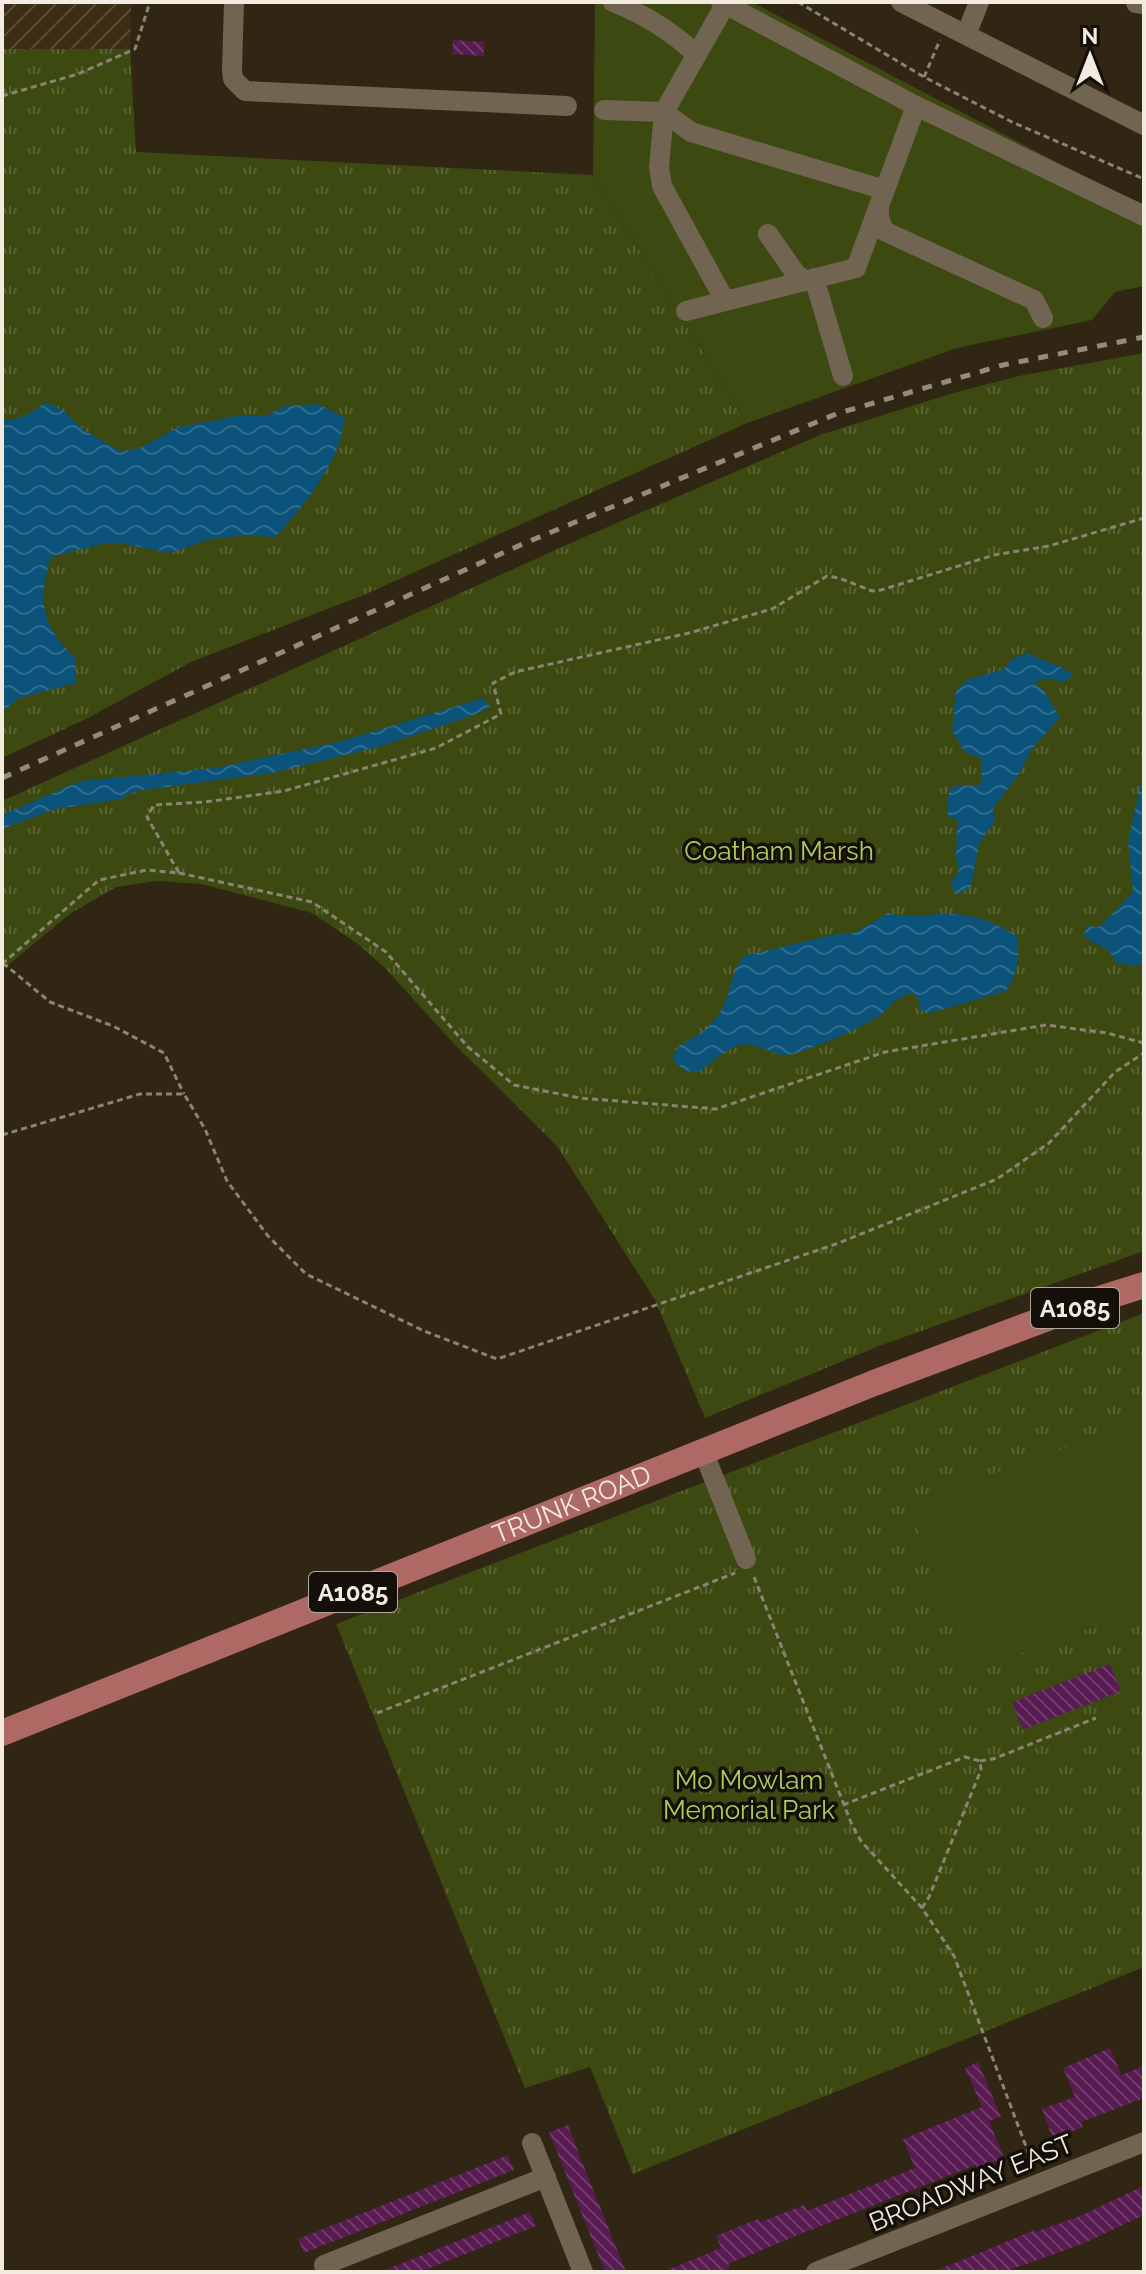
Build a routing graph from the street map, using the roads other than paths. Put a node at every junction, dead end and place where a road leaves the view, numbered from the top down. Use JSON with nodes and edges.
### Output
{"nodes":[{"id":1,"x":234,"y":2,"type":"edge"},
{"id":2,"x":613,"y":2,"type":"edge"},
{"id":3,"x":979,"y":2,"type":"edge"},
{"id":4,"x":723,"y":4,"type":"edge"},
{"id":5,"x":915,"y":5,"type":"edge"},
{"id":6,"x":966,"y":35,"type":"junction"},
{"id":7,"x":696,"y":54,"type":"junction"},
{"id":8,"x":567,"y":106,"type":"dead end"},
{"id":9,"x":916,"y":106,"type":"junction"},
{"id":10,"x":604,"y":110,"type":"dead end"},
{"id":11,"x":664,"y":112,"type":"junction"},
{"id":12,"x":1144,"y":125,"type":"edge"},
{"id":13,"x":882,"y":198,"type":"junction"},
{"id":14,"x":1144,"y":216,"type":"edge"},
{"id":15,"x":768,"y":234,"type":"dead end"},
{"id":16,"x":810,"y":279,"type":"junction"},
{"id":17,"x":724,"y":299,"type":"junction"},
{"id":18,"x":686,"y":311,"type":"dead end"},
{"id":19,"x":1043,"y":318,"type":"dead end"},
{"id":20,"x":843,"y":376,"type":"dead end"},
{"id":21,"x":1144,"y":1285,"type":"edge"},
{"id":22,"x":703,"y":1451,"type":"junction"},
{"id":23,"x":748,"y":1563,"type":"road end"},
{"id":24,"x":2,"y":1733,"type":"edge"},
{"id":25,"x":1144,"y":2142,"type":"edge"},
{"id":26,"x":532,"y":2143,"type":"dead end"},
{"id":27,"x":546,"y":2177,"type":"junction"},
{"id":28,"x":324,"y":2265,"type":"dead end"},
{"id":29,"x":583,"y":2272,"type":"edge"},
{"id":30,"x":816,"y":2272,"type":"edge"}],
"edges":[{"from":1,"to":8,"type":"street"},
{"from":2,"to":7,"type":"street"},
{"from":3,"to":6,"type":"street"},
{"from":4,"to":7,"type":"street"},
{"from":4,"to":9,"type":"street"},
{"from":5,"to":6,"type":"street"},
{"from":6,"to":12,"type":"street"},
{"from":7,"to":11,"type":"street"},
{"from":9,"to":13,"type":"street"},
{"from":9,"to":14,"type":"street"},
{"from":10,"to":11,"type":"street"},
{"from":11,"to":13,"type":"street"},
{"from":11,"to":17,"type":"street"},
{"from":13,"to":16,"type":"street"},
{"from":13,"to":19,"type":"street"},
{"from":15,"to":16,"type":"street"},
{"from":16,"to":17,"type":"street"},
{"from":16,"to":20,"type":"street"},
{"from":17,"to":18,"type":"street"},
{"from":21,"to":22,"type":"main road","name":"TRUNK ROAD","number":"A1085"},
{"from":22,"to":23,"type":"street"},
{"from":22,"to":24,"type":"main road","name":"TRUNK ROAD","number":"A1085"},
{"from":25,"to":30,"type":"street","name":"BROADWAY EAST"},
{"from":26,"to":27,"type":"street"},
{"from":27,"to":28,"type":"street"},
{"from":27,"to":29,"type":"street"}]}
